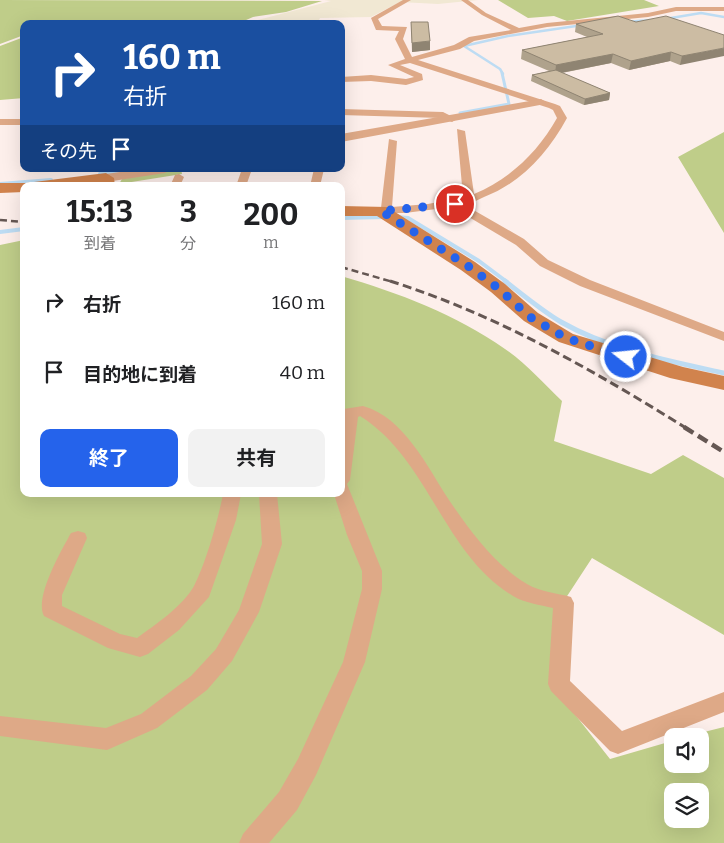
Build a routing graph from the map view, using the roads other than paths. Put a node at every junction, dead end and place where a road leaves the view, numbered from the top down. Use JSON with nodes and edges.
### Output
{"nodes":[{"id":1,"x":408,"y":0,"type":"edge"},
{"id":2,"x":464,"y":0,"type":"edge"},
{"id":3,"x":724,"y":9,"type":"edge"},
{"id":4,"x":517,"y":30,"type":"junction"},
{"id":5,"x":410,"y":60,"type":"junction"},
{"id":6,"x":345,"y":80,"type":"edge"},
{"id":7,"x":541,"y":102,"type":"junction"},
{"id":8,"x":345,"y":112,"type":"edge"},
{"id":9,"x":447,"y":117,"type":"junction"},
{"id":10,"x":0,"y":122,"type":"edge"},
{"id":11,"x":20,"y":122,"type":"edge"},
{"id":12,"x":460,"y":131,"type":"dead end"},
{"id":13,"x":345,"y":137,"type":"edge"},
{"id":14,"x":392,"y":141,"type":"dead end"},
{"id":15,"x":121,"y":172,"type":"edge"},
{"id":16,"x":106,"y":182,"type":"edge"},
{"id":17,"x":20,"y":187,"type":"edge"},
{"id":18,"x":0,"y":188,"type":"edge"},
{"id":19,"x":469,"y":201,"type":"junction"},
{"id":20,"x":455,"y":204,"type":"junction"},
{"id":21,"x":345,"y":211,"type":"edge"},
{"id":22,"x":386,"y":214,"type":"junction"},
{"id":23,"x":724,"y":337,"type":"edge"},
{"id":24,"x":724,"y":383,"type":"edge"},
{"id":25,"x":345,"y":450,"type":"edge"},
{"id":26,"x":231,"y":497,"type":"edge"},
{"id":27,"x":268,"y":497,"type":"edge"},
{"id":28,"x":344,"y":497,"type":"edge"},
{"id":29,"x":78,"y":538,"type":"dead end"},
{"id":30,"x":724,"y":702,"type":"edge"},
{"id":31,"x":0,"y":726,"type":"edge"},
{"id":32,"x":252,"y":843,"type":"edge"}],
"edges":[{"from":1,"to":5,"type":"street"},
{"from":2,"to":4,"type":"street"},
{"from":3,"to":4,"type":"street"},
{"from":4,"to":5,"type":"street"},
{"from":5,"to":6,"type":"street"},
{"from":5,"to":7,"type":"street"},
{"from":7,"to":9,"type":"street"},
{"from":7,"to":19,"type":"street"},
{"from":8,"to":9,"type":"street"},
{"from":9,"to":13,"type":"street"},
{"from":10,"to":11,"type":"street"},
{"from":12,"to":19,"type":"street"},
{"from":14,"to":22,"type":"street"},
{"from":15,"to":16,"type":"street"},
{"from":17,"to":18,"type":"main road"},
{"from":19,"to":20,"type":"street"},
{"from":20,"to":22,"type":"street"},
{"from":20,"to":23,"type":"street"},
{"from":21,"to":22,"type":"main road"},
{"from":22,"to":24,"type":"main road"},
{"from":25,"to":30,"type":"street"},
{"from":26,"to":29,"type":"street"},
{"from":27,"to":31,"type":"street"},
{"from":28,"to":32,"type":"street"}]}
